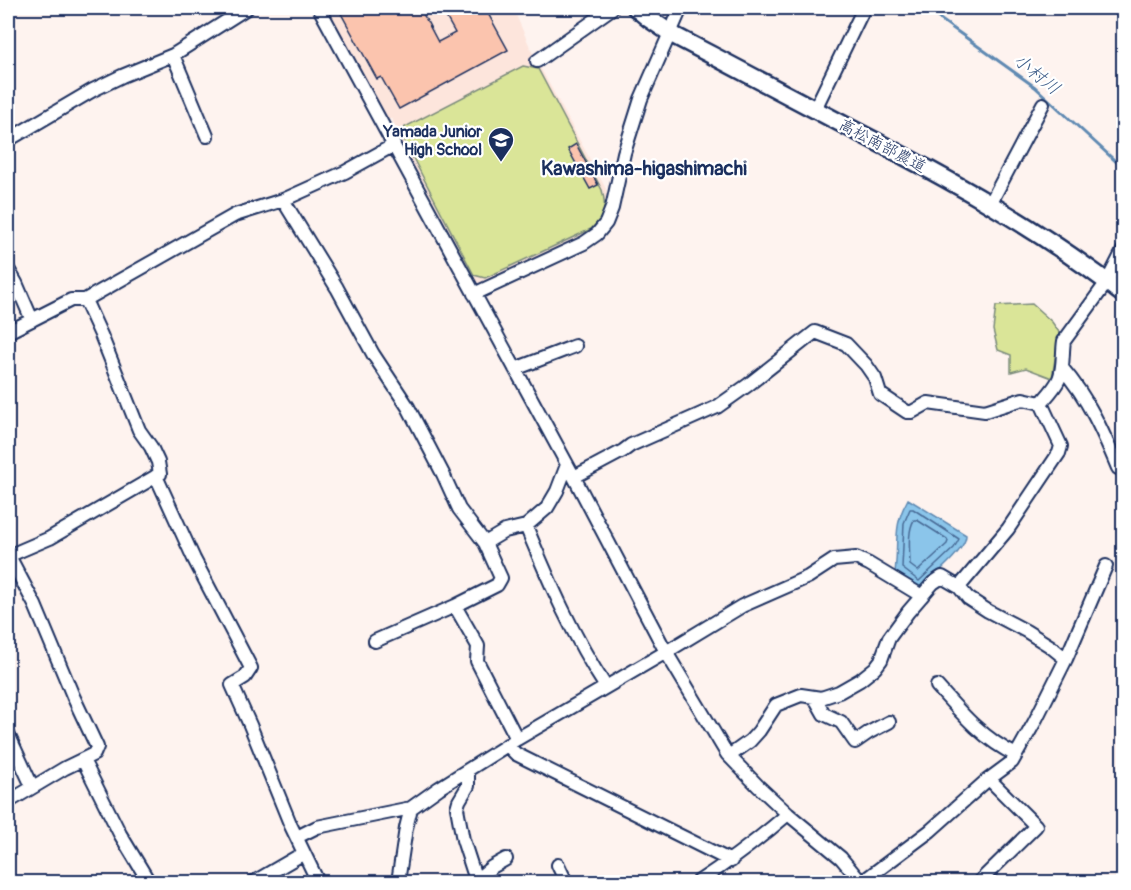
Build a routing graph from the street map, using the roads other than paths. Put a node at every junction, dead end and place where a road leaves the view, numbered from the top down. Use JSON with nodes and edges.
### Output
{"nodes":[{"id":1,"x":247,"y":8,"type":"edge"},
{"id":2,"x":319,"y":8,"type":"edge"},
{"id":3,"x":612,"y":8,"type":"edge"},
{"id":4,"x":636,"y":8,"type":"edge"},
{"id":5,"x":681,"y":8,"type":"edge"},
{"id":6,"x":864,"y":8,"type":"edge"},
{"id":7,"x":670,"y":33,"type":"junction"},
{"id":8,"x":173,"y":55,"type":"junction"},
{"id":9,"x":537,"y":61,"type":"dead end"},
{"id":10,"x":1043,"y":104,"type":"dead end"},
{"id":11,"x":815,"y":109,"type":"junction"},
{"id":12,"x":207,"y":135,"type":"dead end"},
{"id":13,"x":8,"y":141,"type":"edge"},
{"id":14,"x":394,"y":145,"type":"junction"},
{"id":15,"x":283,"y":200,"type":"junction"},
{"id":16,"x":990,"y":204,"type":"junction"},
{"id":17,"x":1124,"y":249,"type":"edge"},
{"id":18,"x":8,"y":269,"type":"edge"},
{"id":19,"x":1107,"y":282,"type":"junction"},
{"id":20,"x":474,"y":294,"type":"junction"},
{"id":21,"x":1124,"y":295,"type":"edge"},
{"id":22,"x":85,"y":300,"type":"junction"},
{"id":23,"x":32,"y":320,"type":"junction"},
{"id":24,"x":8,"y":332,"type":"edge"},
{"id":25,"x":574,"y":346,"type":"dead end"},
{"id":26,"x":515,"y":369,"type":"junction"},
{"id":27,"x":1062,"y":369,"type":"junction"},
{"id":28,"x":1041,"y":403,"type":"junction"},
{"id":29,"x":567,"y":465,"type":"junction"},
{"id":30,"x":1118,"y":468,"type":"dead end"},
{"id":31,"x":156,"y":476,"type":"junction"},
{"id":32,"x":574,"y":477,"type":"junction"},
{"id":33,"x":526,"y":526,"type":"junction"},
{"id":34,"x":485,"y":543,"type":"junction"},
{"id":35,"x":8,"y":556,"type":"edge"},
{"id":36,"x":1106,"y":566,"type":"dead end"},
{"id":37,"x":959,"y":587,"type":"junction"},
{"id":38,"x":922,"y":596,"type":"junction"},
{"id":39,"x":455,"y":606,"type":"junction"},
{"id":40,"x":375,"y":641,"type":"dead end"},
{"id":41,"x":666,"y":652,"type":"junction"},
{"id":42,"x":1066,"y":659,"type":"junction"},
{"id":43,"x":937,"y":686,"type":"dead end"},
{"id":44,"x":606,"y":687,"type":"junction"},
{"id":45,"x":815,"y":698,"type":"junction"},
{"id":46,"x":889,"y":722,"type":"dead end"},
{"id":47,"x":8,"y":734,"type":"edge"},
{"id":48,"x":512,"y":742,"type":"junction"},
{"id":49,"x":1016,"y":755,"type":"junction"},
{"id":50,"x":729,"y":756,"type":"junction"},
{"id":51,"x":83,"y":760,"type":"junction"},
{"id":52,"x":468,"y":770,"type":"junction"},
{"id":53,"x":989,"y":779,"type":"junction"},
{"id":54,"x":33,"y":786,"type":"junction"},
{"id":55,"x":8,"y":802,"type":"edge"},
{"id":56,"x":411,"y":808,"type":"junction"},
{"id":57,"x":788,"y":814,"type":"junction"},
{"id":58,"x":297,"y":837,"type":"junction"},
{"id":59,"x":304,"y":853,"type":"junction"},
{"id":60,"x":506,"y":859,"type":"dead end"},
{"id":61,"x":731,"y":861,"type":"junction"},
{"id":62,"x":558,"y":866,"type":"dead end"},
{"id":63,"x":475,"y":881,"type":"edge"},
{"id":64,"x":149,"y":882,"type":"edge"},
{"id":65,"x":254,"y":882,"type":"edge"},
{"id":66,"x":318,"y":882,"type":"edge"},
{"id":67,"x":398,"y":882,"type":"edge"},
{"id":68,"x":566,"y":882,"type":"edge"},
{"id":69,"x":698,"y":882,"type":"edge"},
{"id":70,"x":862,"y":882,"type":"edge"},
{"id":71,"x":979,"y":882,"type":"edge"}],
"edges":[{"from":1,"to":8,"type":"street"},
{"from":2,"to":14,"type":"street"},
{"from":3,"to":9,"type":"street"},
{"from":4,"to":7,"type":"street","name":"高松南部農道"},
{"from":5,"to":7,"type":"street"},
{"from":6,"to":11,"type":"street"},
{"from":7,"to":11,"type":"street","name":"高松南部農道"},
{"from":7,"to":20,"type":"street"},
{"from":8,"to":12,"type":"street"},
{"from":8,"to":13,"type":"street"},
{"from":10,"to":16,"type":"street"},
{"from":11,"to":16,"type":"street","name":"高松南部農道"},
{"from":14,"to":15,"type":"street"},
{"from":14,"to":20,"type":"street"},
{"from":15,"to":22,"type":"street"},
{"from":15,"to":34,"type":"street"},
{"from":16,"to":19,"type":"street","name":"高松南部農道"},
{"from":17,"to":19,"type":"street"},
{"from":18,"to":23,"type":"street"},
{"from":19,"to":21,"type":"street","name":"高松南部農道"},
{"from":19,"to":27,"type":"street"},
{"from":20,"to":26,"type":"street"},
{"from":22,"to":23,"type":"street"},
{"from":22,"to":31,"type":"street"},
{"from":23,"to":24,"type":"street"},
{"from":25,"to":26,"type":"street"},
{"from":26,"to":29,"type":"street"},
{"from":27,"to":28,"type":"street"},
{"from":27,"to":30,"type":"street"},
{"from":28,"to":32,"type":"street"},
{"from":28,"to":37,"type":"street"},
{"from":29,"to":32,"type":"street"},
{"from":29,"to":33,"type":"street"},
{"from":31,"to":35,"type":"street"},
{"from":31,"to":58,"type":"street"},
{"from":32,"to":41,"type":"street"},
{"from":33,"to":34,"type":"street"},
{"from":33,"to":44,"type":"street"},
{"from":34,"to":39,"type":"street"},
{"from":35,"to":51,"type":"street"},
{"from":36,"to":42,"type":"street"},
{"from":37,"to":38,"type":"street"},
{"from":37,"to":42,"type":"street"},
{"from":38,"to":41,"type":"street"},
{"from":38,"to":45,"type":"street"},
{"from":39,"to":40,"type":"street"},
{"from":39,"to":48,"type":"street"},
{"from":41,"to":44,"type":"street"},
{"from":41,"to":50,"type":"street"},
{"from":42,"to":49,"type":"street"},
{"from":43,"to":49,"type":"street"},
{"from":44,"to":48,"type":"street"},
{"from":45,"to":46,"type":"street"},
{"from":45,"to":50,"type":"street"},
{"from":47,"to":54,"type":"street"},
{"from":48,"to":52,"type":"street"},
{"from":48,"to":61,"type":"street"},
{"from":49,"to":53,"type":"street"},
{"from":50,"to":57,"type":"street"},
{"from":51,"to":54,"type":"street"},
{"from":51,"to":64,"type":"street"},
{"from":52,"to":56,"type":"street"},
{"from":52,"to":63,"type":"street"},
{"from":53,"to":70,"type":"street"},
{"from":53,"to":71,"type":"street"},
{"from":54,"to":55,"type":"street"},
{"from":56,"to":58,"type":"street"},
{"from":56,"to":67,"type":"street"},
{"from":57,"to":61,"type":"street"},
{"from":57,"to":70,"type":"street"},
{"from":58,"to":59,"type":"street"},
{"from":59,"to":65,"type":"street"},
{"from":59,"to":66,"type":"street"},
{"from":60,"to":63,"type":"street"},
{"from":61,"to":69,"type":"street"},
{"from":62,"to":68,"type":"street"}]}
